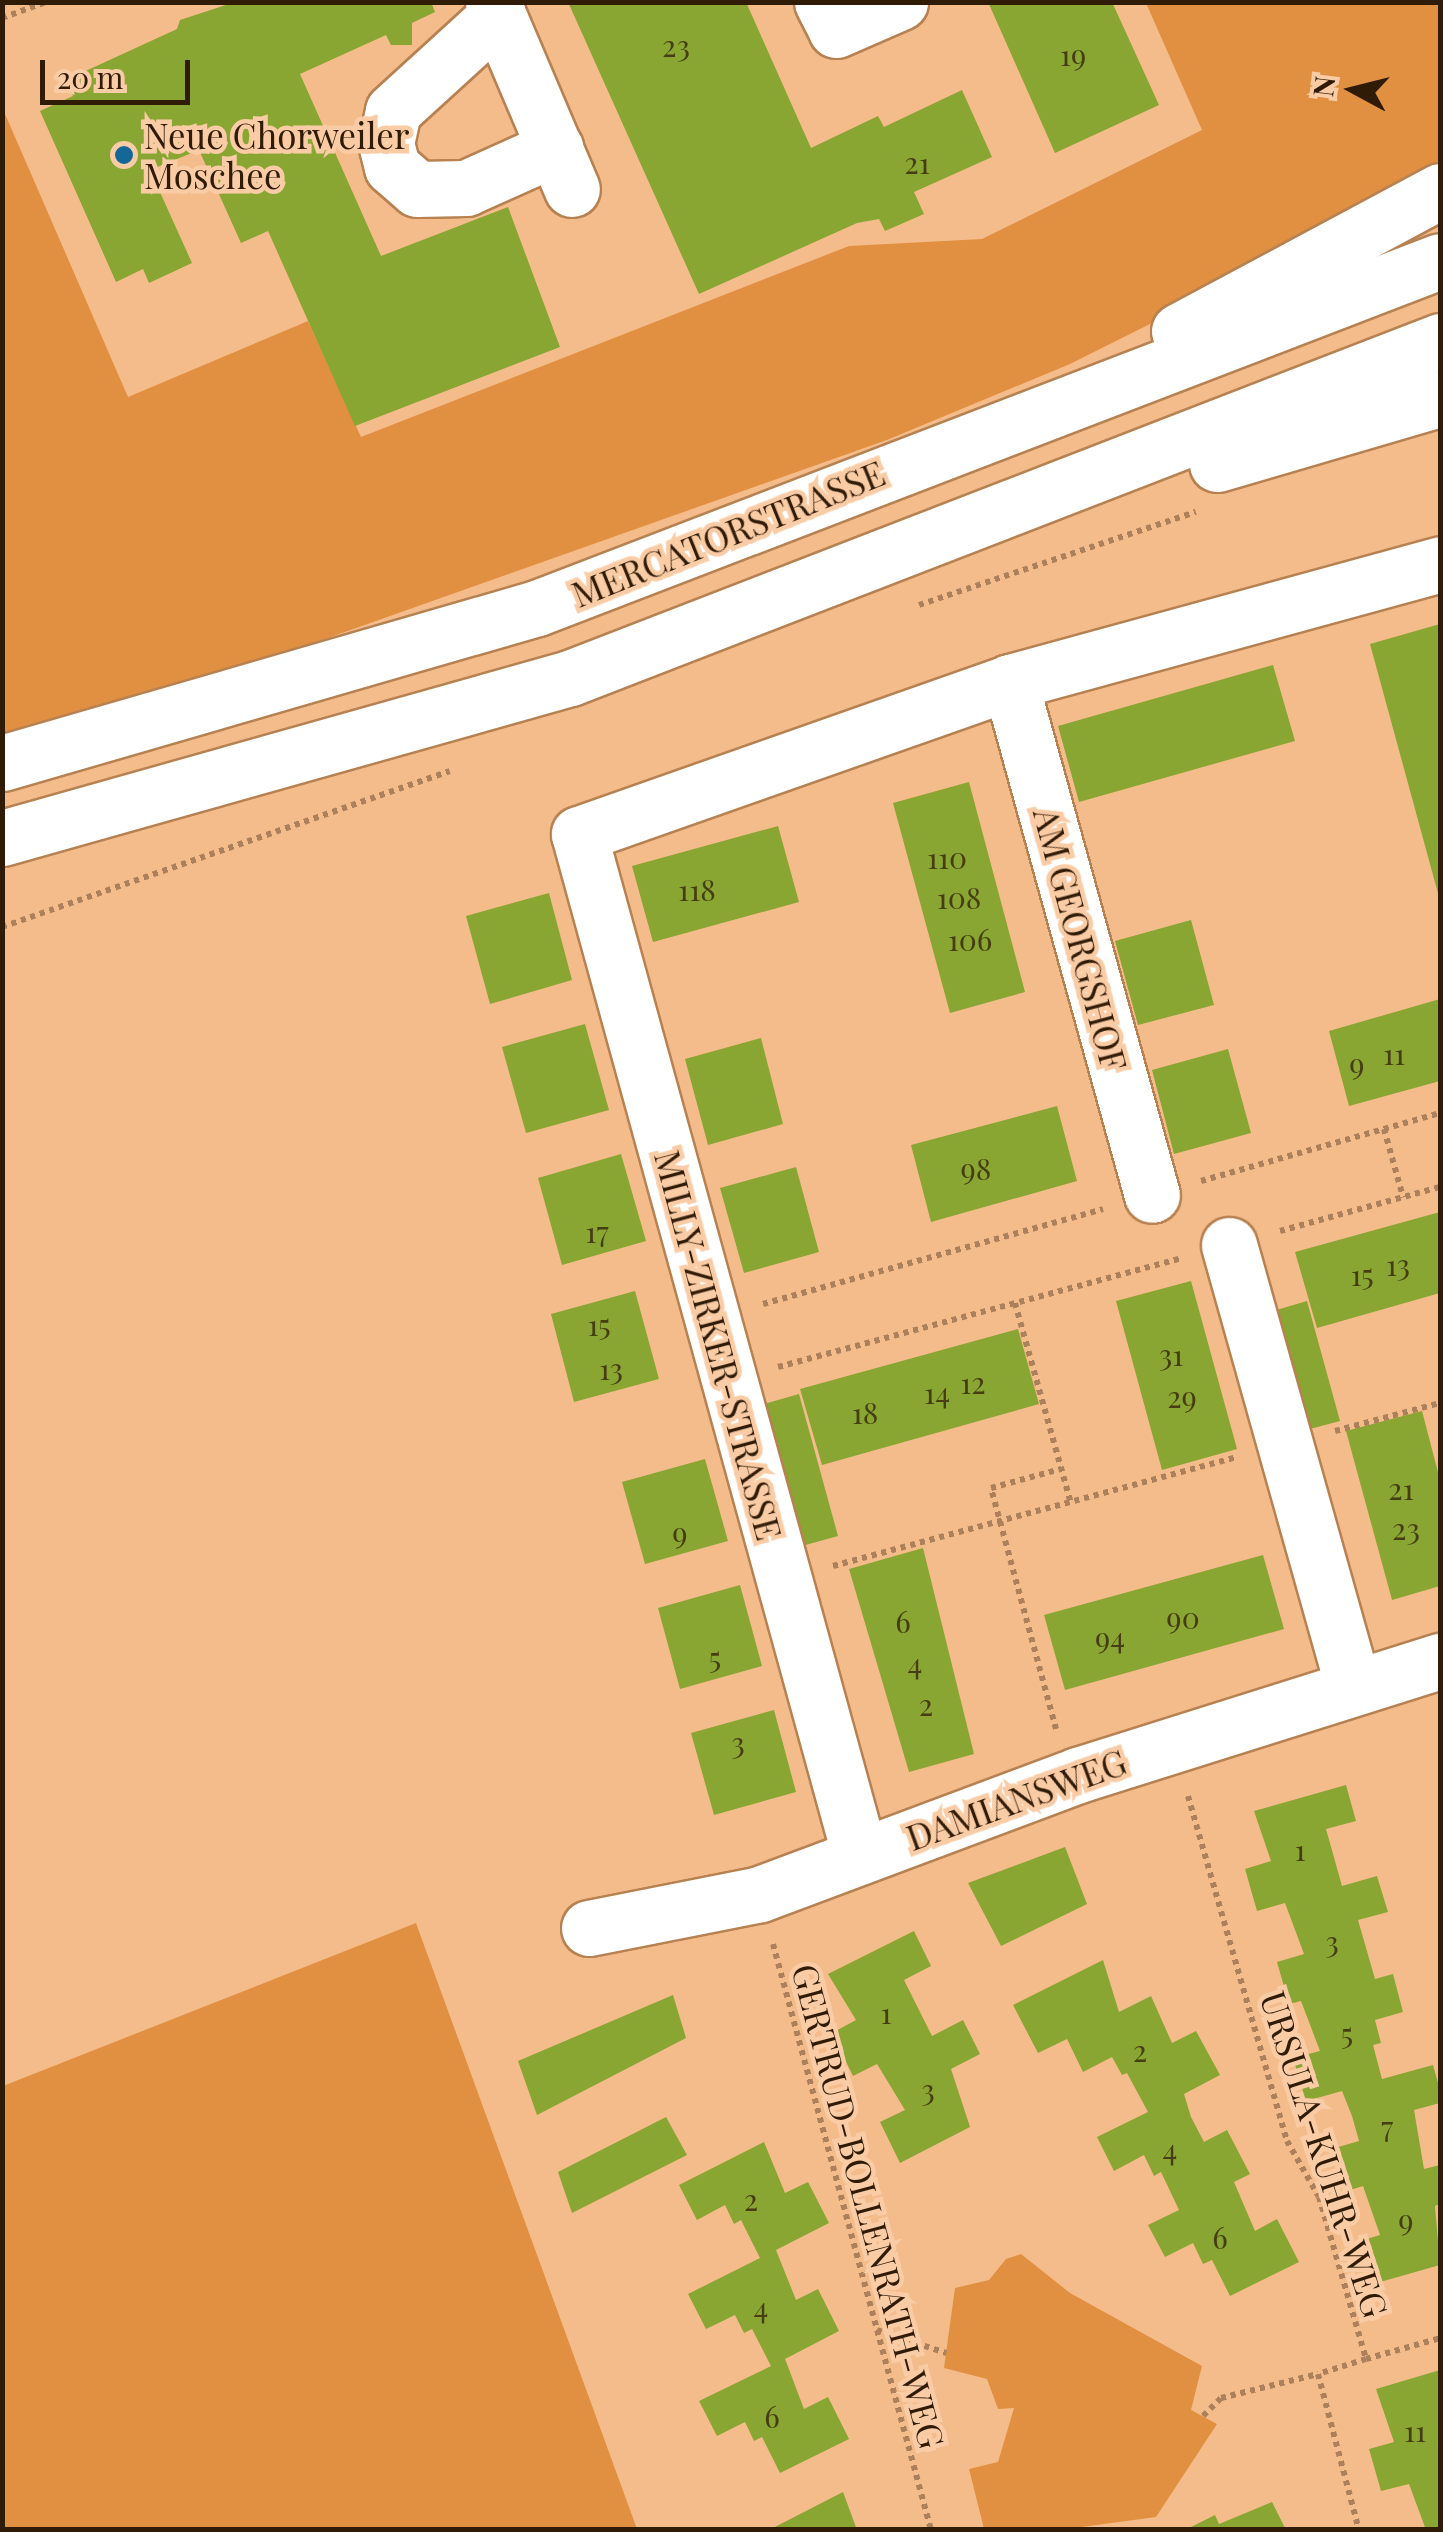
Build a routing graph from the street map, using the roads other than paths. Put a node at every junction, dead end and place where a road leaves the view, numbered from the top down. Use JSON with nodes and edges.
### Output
{"nodes":[{"id":1,"x":822,"y":2,"type":"edge"},
{"id":2,"x":900,"y":2,"type":"edge"},
{"id":3,"x":495,"y":9,"type":"edge"},
{"id":4,"x":1440,"y":191,"type":"edge"},
{"id":5,"x":1440,"y":261,"type":"edge"},
{"id":6,"x":1440,"y":342,"type":"edge"},
{"id":7,"x":1440,"y":400,"type":"edge"},
{"id":8,"x":902,"y":464,"type":"junction"},
{"id":9,"x":948,"y":536,"type":"junction"},
{"id":10,"x":1440,"y":564,"type":"edge"},
{"id":11,"x":1010,"y":682,"type":"junction"},
{"id":12,"x":2,"y":763,"type":"edge"},
{"id":13,"x":2,"y":838,"type":"edge"},
{"id":14,"x":1152,"y":1195,"type":"road end"},
{"id":15,"x":1229,"y":1245,"type":"road end"},
{"id":16,"x":1440,"y":1661,"type":"edge"},
{"id":17,"x":1352,"y":1684,"type":"junction"},
{"id":18,"x":860,"y":1856,"type":"junction"},
{"id":19,"x":589,"y":1928,"type":"dead end"}],
"edges":[{"from":1,"to":2,"type":"main road"},
{"from":3,"to":3,"type":"main road"},
{"from":4,"to":8,"type":"main road"},
{"from":5,"to":8,"type":"main road","name":"MERCATORSTRASSE"},
{"from":6,"to":9,"type":"main road"},
{"from":7,"to":9,"type":"main road"},
{"from":8,"to":12,"type":"main road","name":"MERCATORSTRASSE"},
{"from":9,"to":13,"type":"main road"},
{"from":10,"to":11,"type":"main road"},
{"from":11,"to":14,"type":"main road","name":"AM GEORGSHOF"},
{"from":11,"to":18,"type":"main road","name":"MILLY-ZIRKER-STRASSE"},
{"from":15,"to":17,"type":"main road"},
{"from":16,"to":17,"type":"main road","name":"DAMIANSWEG"},
{"from":17,"to":18,"type":"main road","name":"DAMIANSWEG"},
{"from":18,"to":19,"type":"main road","name":"DAMIANSWEG"}]}
